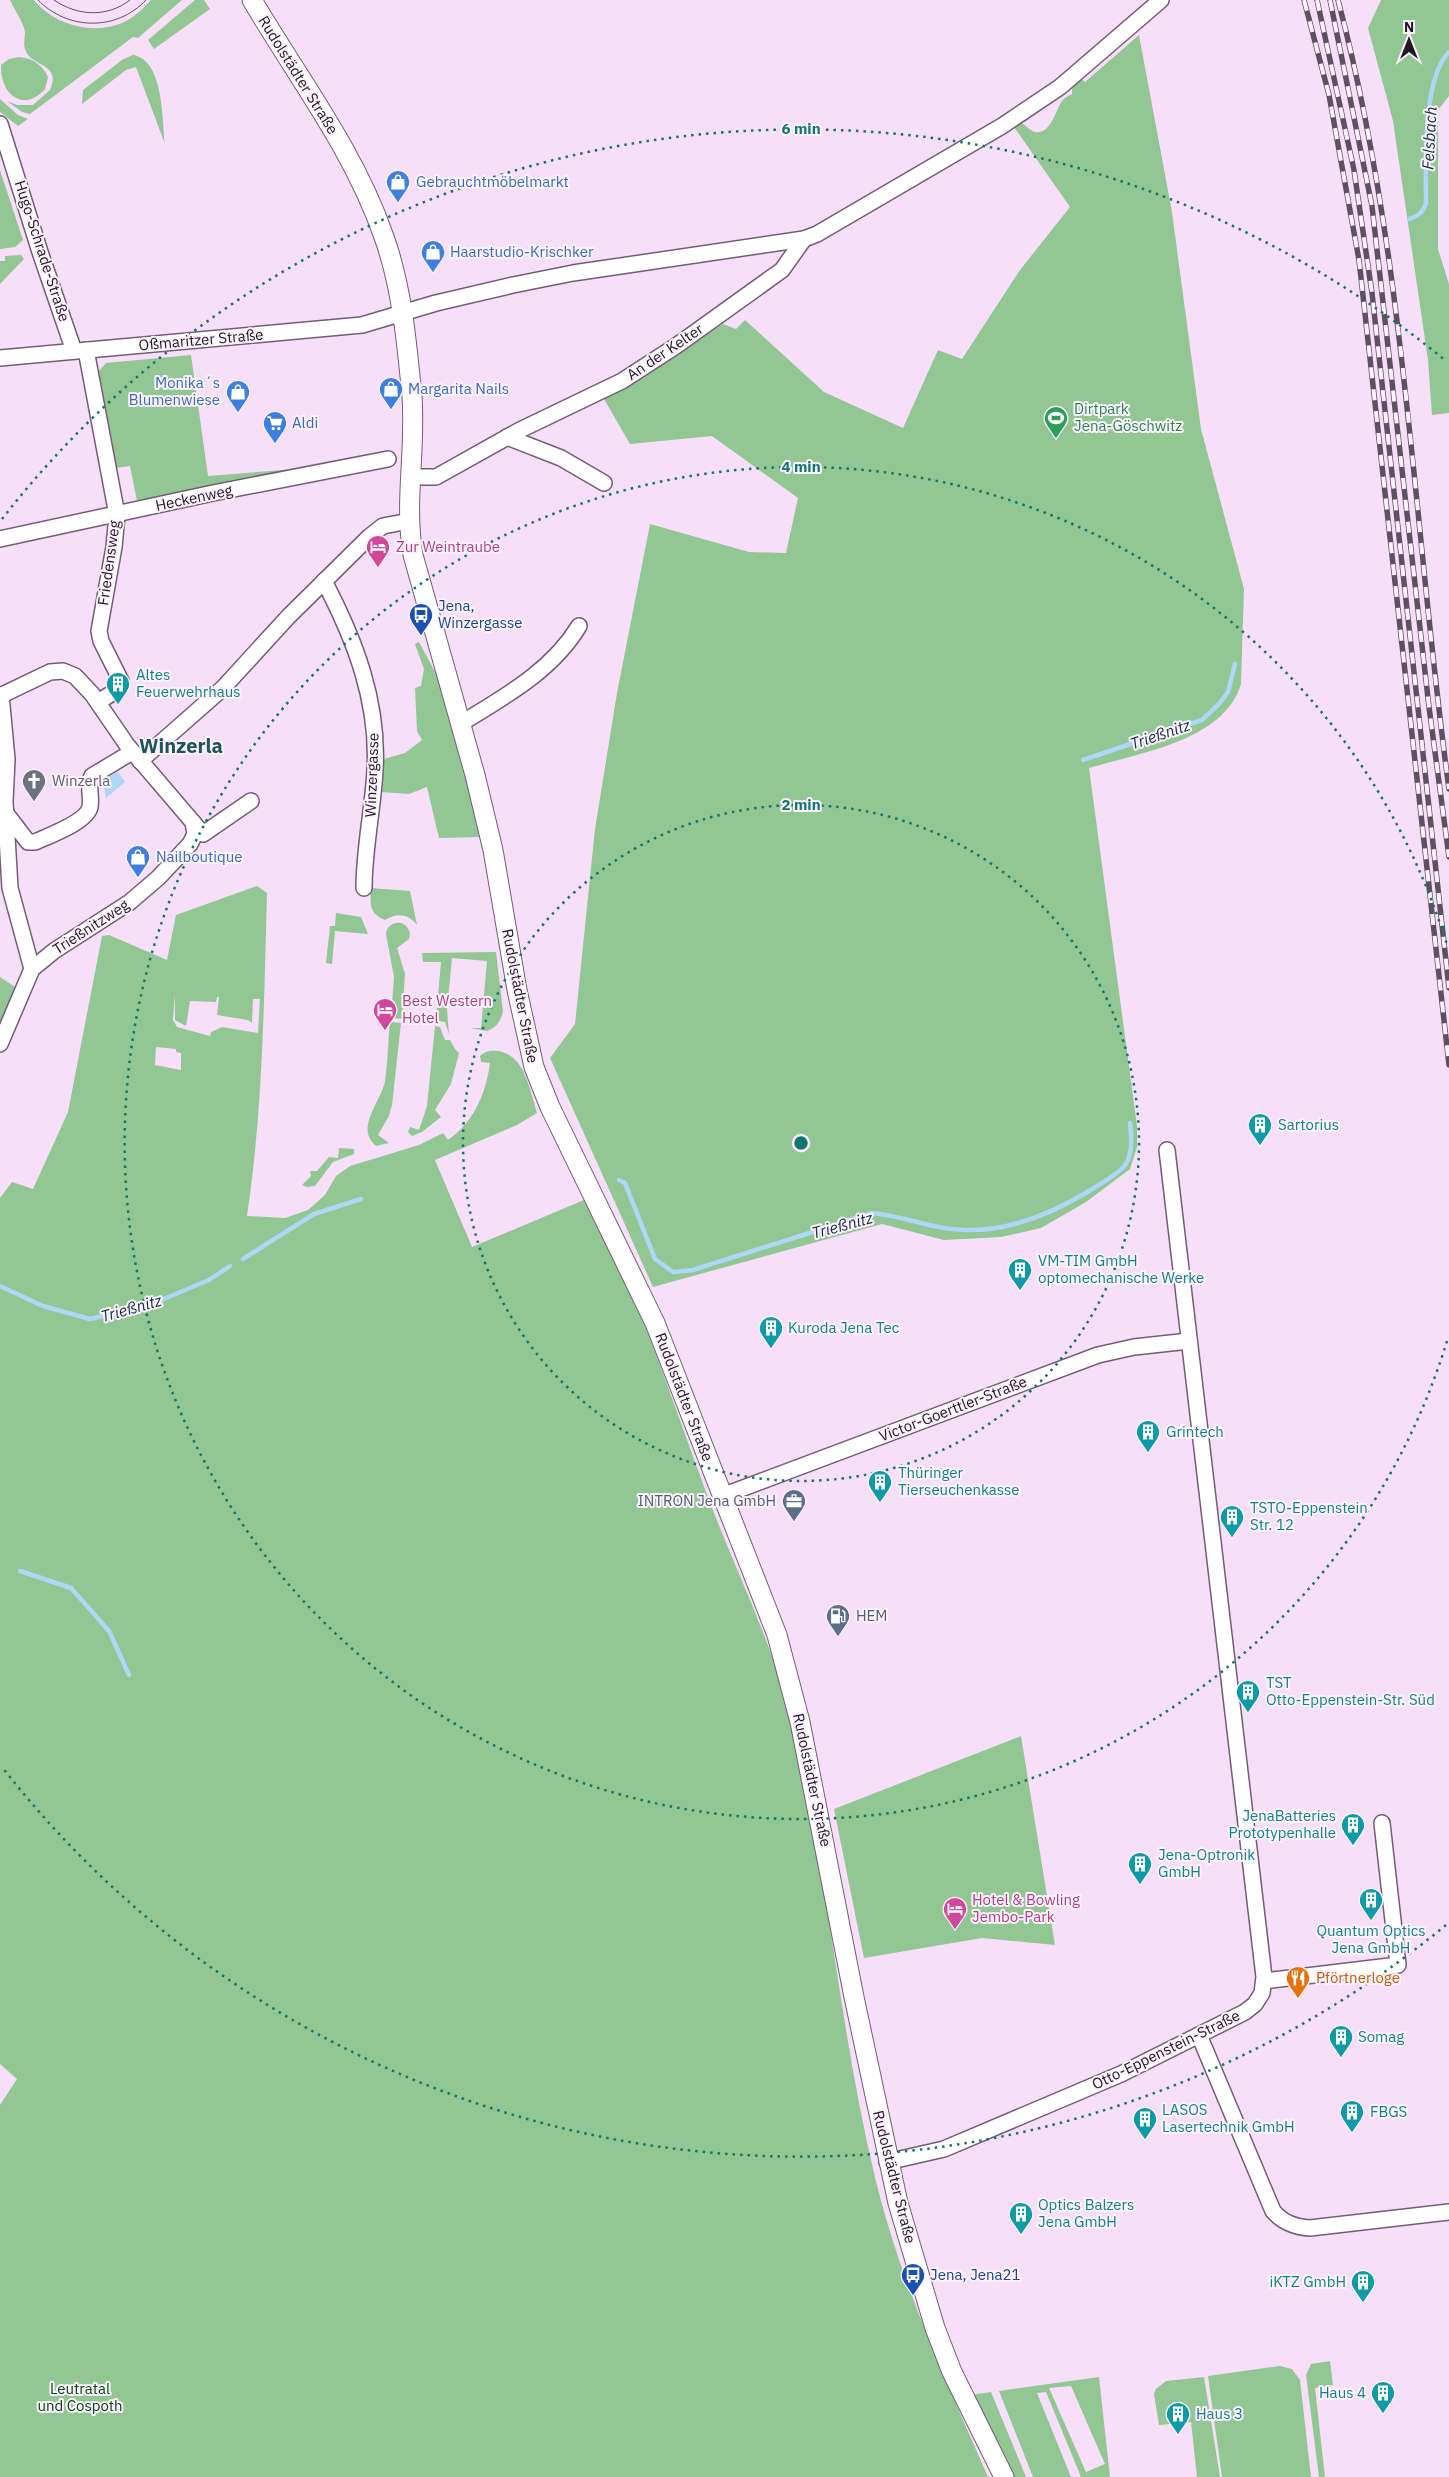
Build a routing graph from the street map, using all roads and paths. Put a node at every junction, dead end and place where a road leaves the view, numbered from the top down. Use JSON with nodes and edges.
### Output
{"nodes":[{"id":1,"x":252,"y":0,"type":"edge"},
{"id":2,"x":1162,"y":0,"type":"edge"},
{"id":3,"x":0,"y":124,"type":"edge"},
{"id":4,"x":804,"y":239,"type":"junction"},
{"id":5,"x":401,"y":315,"type":"junction"},
{"id":6,"x":80,"y":350,"type":"junction"},
{"id":7,"x":0,"y":358,"type":"edge"},
{"id":8,"x":507,"y":437,"type":"junction"},
{"id":9,"x":388,"y":459,"type":"dead end"},
{"id":10,"x":411,"y":477,"type":"junction"},
{"id":11,"x":604,"y":483,"type":"dead end"},
{"id":12,"x":117,"y":515,"type":"junction"},
{"id":13,"x":409,"y":521,"type":"junction"},
{"id":14,"x":0,"y":539,"type":"edge"},
{"id":15,"x":324,"y":581,"type":"junction"},
{"id":16,"x":580,"y":626,"type":"dead end"},
{"id":17,"x":1,"y":695,"type":"edge"},
{"id":18,"x":98,"y":702,"type":"junction"},
{"id":19,"x":460,"y":724,"type":"junction"},
{"id":20,"x":136,"y":756,"type":"junction"},
{"id":21,"x":251,"y":801,"type":"dead end"},
{"id":22,"x":5,"y":812,"type":"junction"},
{"id":23,"x":193,"y":822,"type":"junction"},
{"id":24,"x":364,"y":888,"type":"dead end"},
{"id":25,"x":32,"y":969,"type":"junction"},
{"id":26,"x":0,"y":1044,"type":"edge"},
{"id":27,"x":1167,"y":1150,"type":"dead end"},
{"id":28,"x":1189,"y":1341,"type":"junction"},
{"id":29,"x":722,"y":1496,"type":"junction"},
{"id":30,"x":1382,"y":1823,"type":"dead end"},
{"id":31,"x":1264,"y":1981,"type":"junction"},
{"id":32,"x":1199,"y":2035,"type":"junction"},
{"id":33,"x":887,"y":2162,"type":"junction"},
{"id":34,"x":1449,"y":2212,"type":"edge"},
{"id":35,"x":1004,"y":2477,"type":"edge"}],
"edges":[{"from":1,"to":5,"type":"street","name":"Rudolstädter Straße"},
{"from":2,"to":4,"type":"street"},
{"from":3,"to":6,"type":"street","name":"Hugo-Schrade-Straße"},
{"from":4,"to":5,"type":"street","name":"Oßmaritzer Straße"},
{"from":4,"to":8,"type":"street","name":"An der Kelter"},
{"from":5,"to":6,"type":"street","name":"Oßmaritzer Straße"},
{"from":5,"to":10,"type":"street","name":"Rudolstädter Straße"},
{"from":6,"to":7,"type":"street","name":"Oßmaritzer Straße"},
{"from":6,"to":12,"type":"street","name":"Friedensweg"},
{"from":8,"to":10,"type":"street","name":"An der Kelter"},
{"from":8,"to":11,"type":"street"},
{"from":9,"to":12,"type":"street","name":"Heckenweg"},
{"from":10,"to":13,"type":"street","name":"Rudolstädter Straße"},
{"from":12,"to":14,"type":"street","name":"Heckenweg"},
{"from":12,"to":18,"type":"street","name":"Friedensweg"},
{"from":13,"to":15,"type":"street"},
{"from":13,"to":19,"type":"street","name":"Rudolstädter Straße"},
{"from":15,"to":20,"type":"street"},
{"from":15,"to":24,"type":"street","name":"Winzergasse"},
{"from":16,"to":19,"type":"street"},
{"from":17,"to":18,"type":"street"},
{"from":17,"to":22,"type":"street"},
{"from":18,"to":20,"type":"street"},
{"from":19,"to":29,"type":"street","name":"Rudolstädter Straße"},
{"from":20,"to":22,"type":"street"},
{"from":20,"to":23,"type":"street"},
{"from":21,"to":23,"type":"street"},
{"from":22,"to":25,"type":"street"},
{"from":23,"to":25,"type":"street","name":"Trießnitzweg"},
{"from":25,"to":26,"type":"street","name":"Trießnitzweg"},
{"from":27,"to":28,"type":"street","name":"Otto-Eppenstein-Straße"},
{"from":28,"to":29,"type":"street","name":"Victor-Goerttler-Straße"},
{"from":28,"to":31,"type":"street","name":"Otto-Eppenstein-Straße"},
{"from":29,"to":33,"type":"street","name":"Rudolstädter Straße"},
{"from":30,"to":31,"type":"street"},
{"from":31,"to":32,"type":"street","name":"Otto-Eppenstein-Straße"},
{"from":32,"to":33,"type":"street","name":"Otto-Eppenstein-Straße"},
{"from":32,"to":34,"type":"street"},
{"from":33,"to":35,"type":"street","name":"Rudolstädter Straße"}]}
